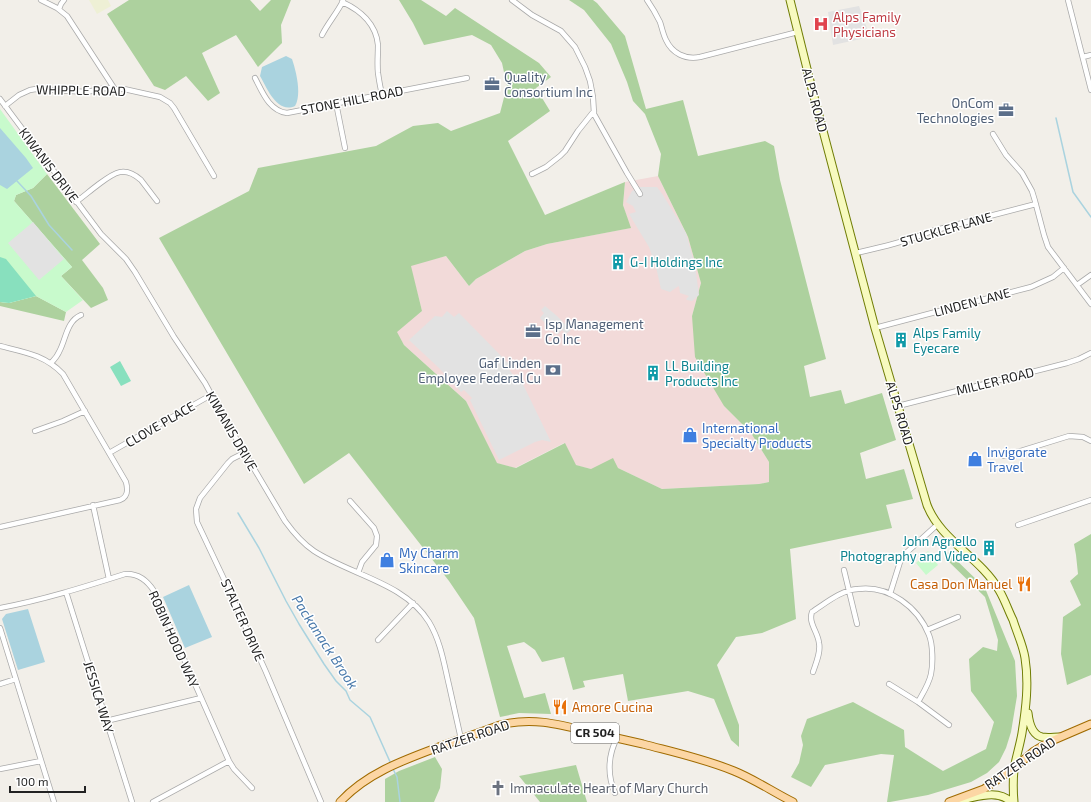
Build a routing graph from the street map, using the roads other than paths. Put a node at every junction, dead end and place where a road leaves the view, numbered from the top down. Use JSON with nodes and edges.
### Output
{"nodes":[{"id":1,"x":40,"y":0,"type":"edge"},
{"id":2,"x":64,"y":0,"type":"edge"},
{"id":3,"x":512,"y":0,"type":"edge"},
{"id":4,"x":647,"y":0,"type":"edge"},
{"id":5,"x":790,"y":0,"type":"edge"},
{"id":6,"x":1068,"y":0,"type":"edge"},
{"id":7,"x":343,"y":1,"type":"edge"},
{"id":8,"x":59,"y":9,"type":"junction"},
{"id":9,"x":798,"y":32,"type":"junction"},
{"id":10,"x":322,"y":35,"type":"dead end"},
{"id":11,"x":1091,"y":55,"type":"edge"},
{"id":12,"x":1083,"y":57,"type":"junction"},
{"id":13,"x":255,"y":78,"type":"dead end"},
{"id":14,"x":467,"y":78,"type":"dead end"},
{"id":15,"x":114,"y":88,"type":"junction"},
{"id":16,"x":1091,"y":90,"type":"edge"},
{"id":17,"x":382,"y":94,"type":"junction"},
{"id":18,"x":0,"y":99,"type":"edge"},
{"id":19,"x":336,"y":103,"type":"junction"},
{"id":20,"x":5,"y":106,"type":"junction"},
{"id":21,"x":594,"y":111,"type":"junction"},
{"id":22,"x":993,"y":134,"type":"dead end"},
{"id":23,"x":345,"y":148,"type":"dead end"},
{"id":24,"x":532,"y":174,"type":"dead end"},
{"id":25,"x":214,"y":176,"type":"dead end"},
{"id":26,"x":640,"y":194,"type":"dead end"},
{"id":27,"x":156,"y":201,"type":"dead end"},
{"id":28,"x":76,"y":202,"type":"junction"},
{"id":29,"x":1036,"y":204,"type":"junction"},
{"id":30,"x":856,"y":253,"type":"junction"},
{"id":31,"x":1064,"y":268,"type":"junction"},
{"id":32,"x":1091,"y":275,"type":"edge"},
{"id":33,"x":1077,"y":285,"type":"junction"},
{"id":34,"x":1091,"y":304,"type":"edge"},
{"id":35,"x":80,"y":315,"type":"dead end"},
{"id":36,"x":875,"y":328,"type":"junction"},
{"id":37,"x":0,"y":346,"type":"edge"},
{"id":38,"x":1091,"y":353,"type":"edge"},
{"id":39,"x":51,"y":363,"type":"junction"},
{"id":40,"x":211,"y":395,"type":"junction"},
{"id":41,"x":898,"y":406,"type":"junction"},
{"id":42,"x":85,"y":411,"type":"junction"},
{"id":43,"x":35,"y":431,"type":"dead end"},
{"id":44,"x":1091,"y":441,"type":"edge"},
{"id":45,"x":109,"y":453,"type":"junction"},
{"id":46,"x":244,"y":453,"type":"junction"},
{"id":47,"x":1004,"y":456,"type":"dead end"},
{"id":48,"x":350,"y":500,"type":"dead end"},
{"id":49,"x":1091,"y":500,"type":"edge"},
{"id":50,"x":93,"y":505,"type":"junction"},
{"id":51,"x":938,"y":524,"type":"junction"},
{"id":52,"x":1018,"y":525,"type":"dead end"},
{"id":53,"x":0,"y":527,"type":"edge"},
{"id":54,"x":844,"y":570,"type":"dead end"},
{"id":55,"x":358,"y":573,"type":"junction"},
{"id":56,"x":109,"y":579,"type":"junction"},
{"id":57,"x":849,"y":590,"type":"junction"},
{"id":58,"x":66,"y":592,"type":"junction"},
{"id":59,"x":890,"y":594,"type":"junction"},
{"id":60,"x":413,"y":603,"type":"junction"},
{"id":61,"x":0,"y":608,"type":"edge"},
{"id":62,"x":958,"y":617,"type":"dead end"},
{"id":63,"x":857,"y":624,"type":"dead end"},
{"id":64,"x":0,"y":628,"type":"edge"},
{"id":65,"x":927,"y":630,"type":"junction"},
{"id":66,"x":378,"y":640,"type":"dead end"},
{"id":67,"x":813,"y":672,"type":"dead end"},
{"id":68,"x":16,"y":679,"type":"junction"},
{"id":69,"x":0,"y":684,"type":"edge"},
{"id":70,"x":889,"y":684,"type":"dead end"},
{"id":71,"x":201,"y":698,"type":"junction"},
{"id":72,"x":918,"y":702,"type":"junction"},
{"id":73,"x":1027,"y":704,"type":"junction"},
{"id":74,"x":106,"y":721,"type":"junction"},
{"id":75,"x":1091,"y":724,"type":"edge"},
{"id":76,"x":949,"y":725,"type":"dead end"},
{"id":77,"x":1060,"y":737,"type":"junction"},
{"id":78,"x":617,"y":738,"type":"junction"},
{"id":79,"x":461,"y":739,"type":"junction"},
{"id":80,"x":41,"y":760,"type":"junction"},
{"id":81,"x":229,"y":761,"type":"junction"},
{"id":82,"x":1014,"y":768,"type":"junction"},
{"id":83,"x":0,"y":769,"type":"edge"},
{"id":84,"x":252,"y":788,"type":"dead end"},
{"id":85,"x":615,"y":793,"type":"dead end"},
{"id":86,"x":54,"y":802,"type":"edge"},
{"id":87,"x":132,"y":802,"type":"edge"},
{"id":88,"x":153,"y":802,"type":"edge"},
{"id":89,"x":320,"y":802,"type":"edge"},
{"id":90,"x":340,"y":802,"type":"edge"},
{"id":91,"x":793,"y":802,"type":"edge"},
{"id":92,"x":951,"y":802,"type":"edge"},
{"id":93,"x":1011,"y":802,"type":"edge"},
{"id":94,"x":1014,"y":802,"type":"edge"}],
"edges":[{"from":1,"to":8,"type":"street"},
{"from":2,"to":8,"type":"street"},
{"from":3,"to":21,"type":"street"},
{"from":4,"to":9,"type":"street"},
{"from":5,"to":9,"type":"main road","name":"ALPS ROAD"},
{"from":6,"to":12,"type":"street"},
{"from":7,"to":10,"type":"street"},
{"from":7,"to":17,"type":"street"},
{"from":8,"to":15,"type":"street"},
{"from":9,"to":30,"type":"main road","name":"ALPS ROAD"},
{"from":11,"to":12,"type":"street"},
{"from":12,"to":16,"type":"street"},
{"from":13,"to":19,"type":"street","name":"STONE HILL ROAD"},
{"from":14,"to":17,"type":"street","name":"STONE HILL ROAD"},
{"from":15,"to":20,"type":"street","name":"WHIPPLE ROAD"},
{"from":15,"to":25,"type":"street","name":"WHIPPLE ROAD"},
{"from":17,"to":19,"type":"street","name":"STONE HILL ROAD"},
{"from":18,"to":20,"type":"street","name":"KIWANIS DRIVE"},
{"from":19,"to":23,"type":"street"},
{"from":20,"to":28,"type":"street","name":"KIWANIS DRIVE"},
{"from":21,"to":24,"type":"street"},
{"from":21,"to":26,"type":"street"},
{"from":22,"to":29,"type":"street"},
{"from":27,"to":28,"type":"street"},
{"from":28,"to":40,"type":"street","name":"KIWANIS DRIVE"},
{"from":29,"to":30,"type":"street","name":"STUCKLER LANE"},
{"from":29,"to":31,"type":"street"},
{"from":30,"to":36,"type":"main road","name":"ALPS ROAD"},
{"from":31,"to":33,"type":"street"},
{"from":31,"to":36,"type":"street","name":"LINDEN LANE"},
{"from":32,"to":33,"type":"street"},
{"from":33,"to":34,"type":"street"},
{"from":35,"to":39,"type":"street"},
{"from":36,"to":41,"type":"main road","name":"ALPS ROAD"},
{"from":37,"to":39,"type":"street"},
{"from":38,"to":41,"type":"street","name":"MILLER ROAD"},
{"from":39,"to":42,"type":"street"},
{"from":40,"to":45,"type":"street","name":"CLOVE PLACE"},
{"from":40,"to":46,"type":"street","name":"KIWANIS DRIVE"},
{"from":41,"to":51,"type":"main road","name":"ALPS ROAD"},
{"from":42,"to":43,"type":"street"},
{"from":42,"to":45,"type":"street"},
{"from":44,"to":47,"type":"street"},
{"from":45,"to":50,"type":"street"},
{"from":46,"to":55,"type":"street","name":"KIWANIS DRIVE"},
{"from":46,"to":89,"type":"street","name":"STALTER DRIVE"},
{"from":48,"to":55,"type":"street"},
{"from":49,"to":52,"type":"street"},
{"from":50,"to":53,"type":"street"},
{"from":50,"to":56,"type":"street"},
{"from":51,"to":59,"type":"street"},
{"from":51,"to":73,"type":"main road","name":"ALPS ROAD"},
{"from":54,"to":57,"type":"street"},
{"from":55,"to":60,"type":"street","name":"KIWANIS DRIVE"},
{"from":56,"to":58,"type":"street","name":"ROBIN HOOD WAY"},
{"from":56,"to":71,"type":"street","name":"ROBIN HOOD WAY"},
{"from":57,"to":59,"type":"street"},
{"from":57,"to":63,"type":"street"},
{"from":57,"to":67,"type":"street"},
{"from":58,"to":61,"type":"street","name":"ROBIN HOOD WAY"},
{"from":58,"to":74,"type":"street","name":"JESSICA WAY"},
{"from":59,"to":65,"type":"street"},
{"from":60,"to":66,"type":"street"},
{"from":60,"to":79,"type":"street","name":"KIWANIS DRIVE"},
{"from":62,"to":65,"type":"street"},
{"from":64,"to":68,"type":"street"},
{"from":65,"to":72,"type":"street"},
{"from":68,"to":69,"type":"street"},
{"from":68,"to":80,"type":"street"},
{"from":70,"to":72,"type":"street"},
{"from":71,"to":74,"type":"street"},
{"from":71,"to":81,"type":"street","name":"ROBIN HOOD WAY"},
{"from":72,"to":76,"type":"street"},
{"from":73,"to":77,"type":"main road"},
{"from":73,"to":82,"type":"main road","name":"ALPS ROAD"},
{"from":74,"to":87,"type":"street","name":"JESSICA WAY"},
{"from":75,"to":77,"type":"main road","name":"RATZER ROAD"},
{"from":77,"to":82,"type":"main road","name":"RATZER ROAD"},
{"from":78,"to":79,"type":"main road","name":"RATZER ROAD","number":"CR 504"},
{"from":78,"to":85,"type":"street"},
{"from":78,"to":91,"type":"main road","name":"RATZER ROAD","number":"CR 504"},
{"from":79,"to":90,"type":"main road","name":"RATZER ROAD","number":"CR 504"},
{"from":80,"to":83,"type":"street"},
{"from":80,"to":86,"type":"street"},
{"from":81,"to":84,"type":"street","name":"ROBIN HOOD WAY"},
{"from":81,"to":88,"type":"street"},
{"from":82,"to":92,"type":"main road","name":"RATZER ROAD"},
{"from":82,"to":94,"type":"main road","name":"ALPS ROAD"},
{"from":92,"to":93,"type":"main road"}]}
